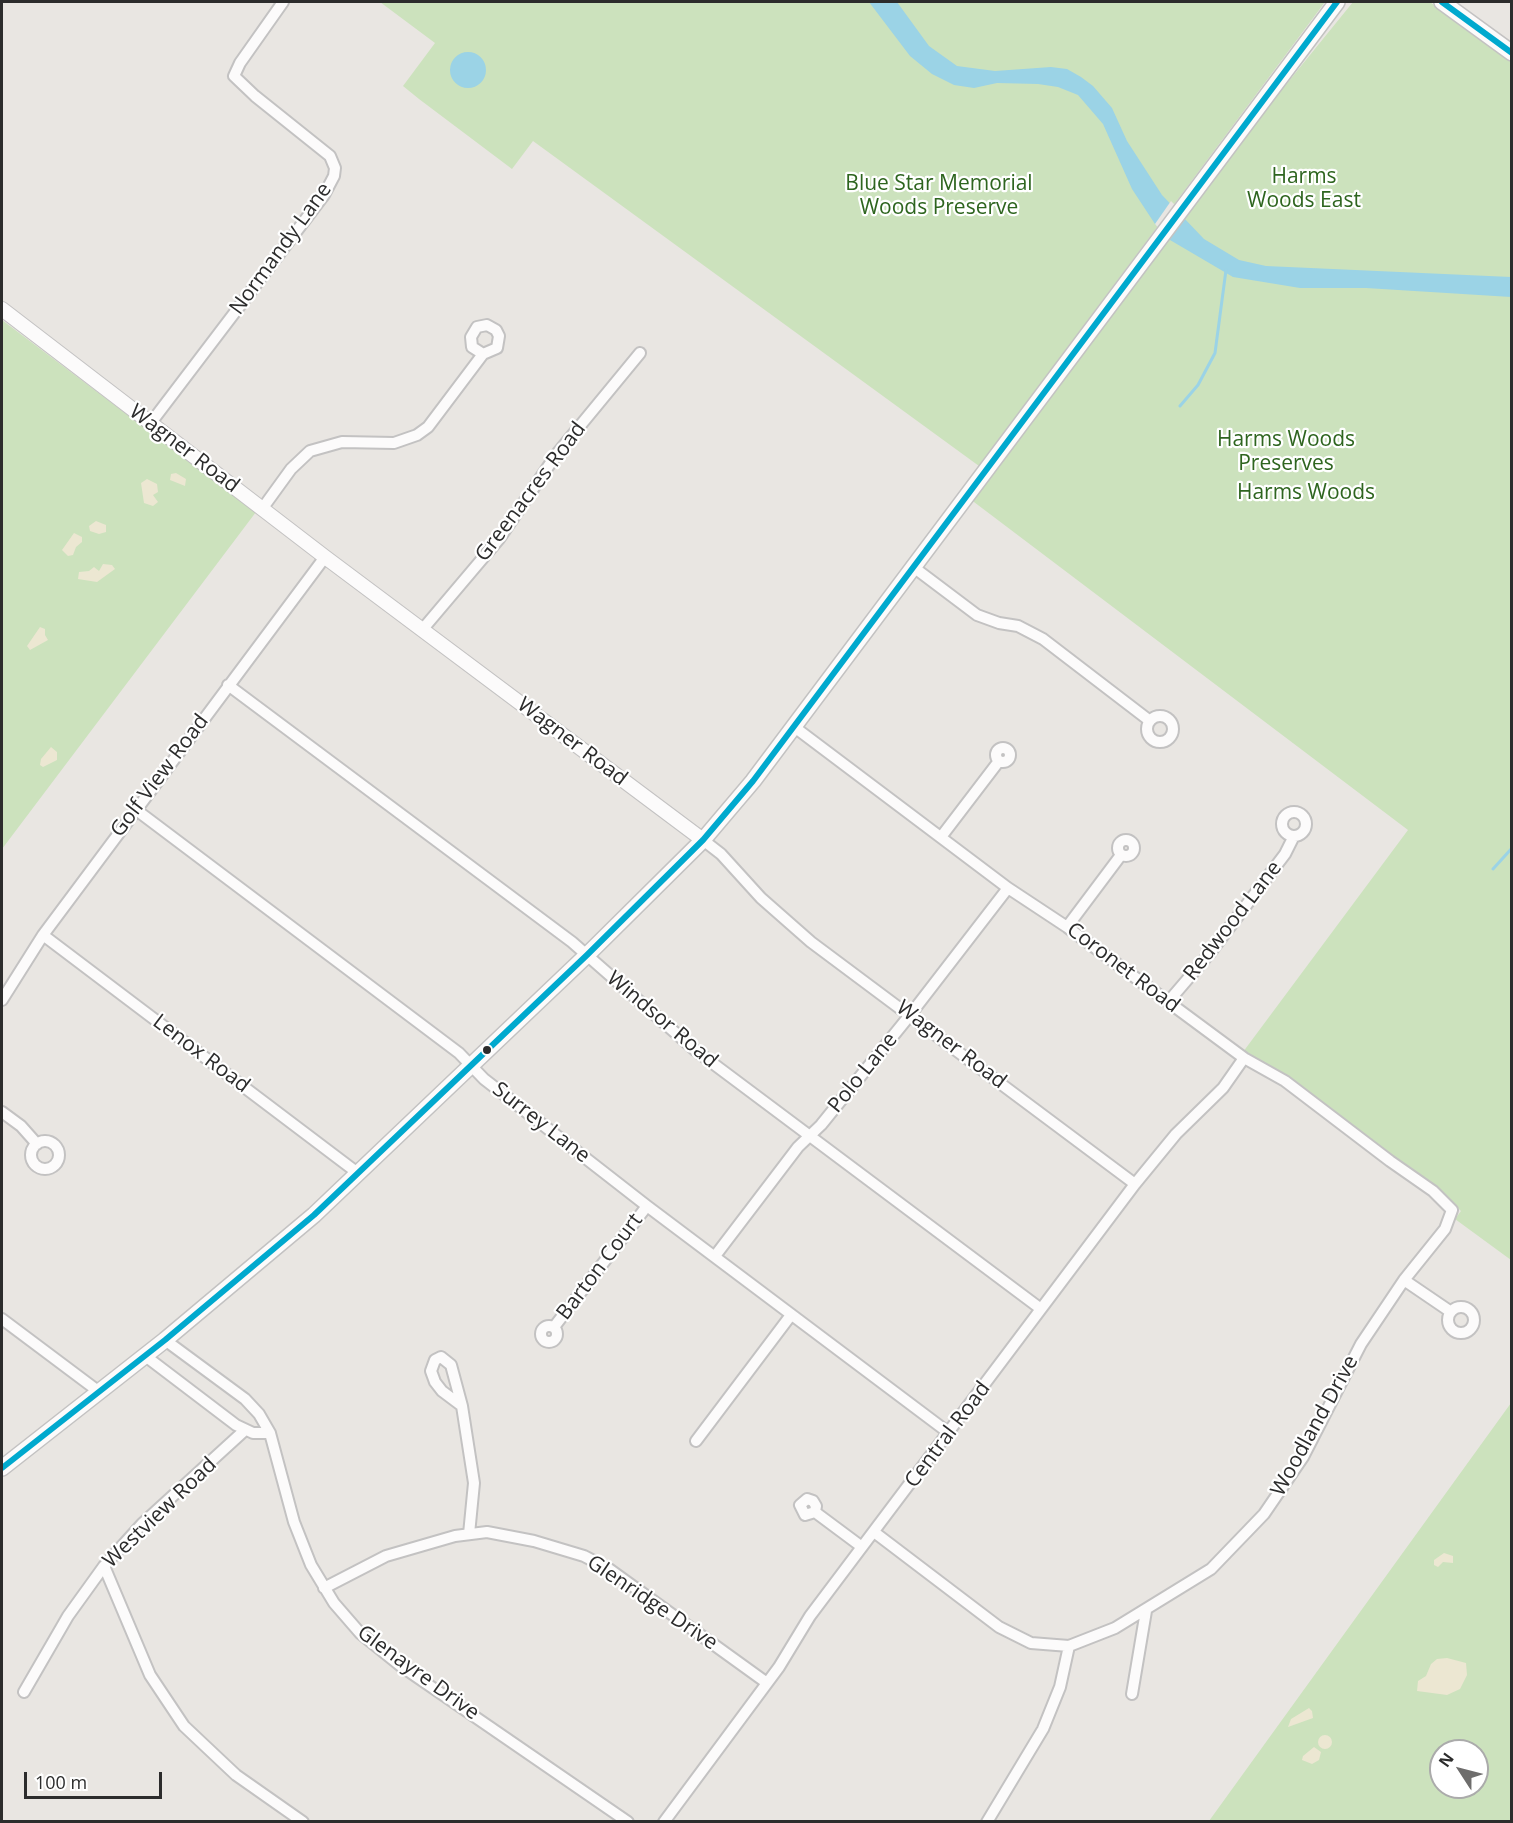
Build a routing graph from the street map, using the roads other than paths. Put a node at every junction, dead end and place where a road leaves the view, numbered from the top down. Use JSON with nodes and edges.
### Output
{"nodes":[{"id":1,"x":282,"y":2,"type":"edge"},
{"id":2,"x":1337,"y":2,"type":"edge"},
{"id":3,"x":1442,"y":2,"type":"edge"},
{"id":4,"x":1512,"y":53,"type":"edge"},
{"id":5,"x":2,"y":309,"type":"edge"},
{"id":6,"x":640,"y":353,"type":"dead end"},
{"id":7,"x":483,"y":354,"type":"dead end"},
{"id":8,"x":150,"y":424,"type":"junction"},
{"id":9,"x":262,"y":509,"type":"junction"},
{"id":10,"x":325,"y":557,"type":"junction"},
{"id":11,"x":912,"y":566,"type":"junction"},
{"id":12,"x":422,"y":630,"type":"junction"},
{"id":13,"x":228,"y":685,"type":"junction"},
{"id":14,"x":1150,"y":721,"type":"dead end"},
{"id":15,"x":793,"y":726,"type":"junction"},
{"id":16,"x":999,"y":761,"type":"dead end"},
{"id":17,"x":135,"y":809,"type":"junction"},
{"id":18,"x":1294,"y":836,"type":"dead end"},
{"id":19,"x":941,"y":837,"type":"junction"},
{"id":20,"x":703,"y":840,"type":"junction"},
{"id":21,"x":1121,"y":855,"type":"dead end"},
{"id":22,"x":1008,"y":888,"type":"junction"},
{"id":23,"x":1068,"y":927,"type":"junction"},
{"id":24,"x":43,"y":935,"type":"junction"},
{"id":25,"x":587,"y":956,"type":"junction"},
{"id":26,"x":2,"y":1000,"type":"edge"},
{"id":27,"x":1168,"y":1002,"type":"junction"},
{"id":28,"x":910,"y":1015,"type":"junction"},
{"id":29,"x":1244,"y":1058,"type":"junction"},
{"id":30,"x":471,"y":1066,"type":"junction"},
{"id":31,"x":2,"y":1112,"type":"edge"},
{"id":32,"x":810,"y":1136,"type":"junction"},
{"id":33,"x":37,"y":1144,"type":"dead end"},
{"id":34,"x":359,"y":1173,"type":"junction"},
{"id":35,"x":1135,"y":1184,"type":"junction"},
{"id":36,"x":646,"y":1206,"type":"junction"},
{"id":37,"x":1452,"y":1210,"type":"joint"},
{"id":38,"x":715,"y":1256,"type":"junction"},
{"id":39,"x":1404,"y":1280,"type":"junction"},
{"id":40,"x":1041,"y":1309,"type":"junction"},
{"id":41,"x":1451,"y":1312,"type":"dead end"},
{"id":42,"x":790,"y":1315,"type":"junction"},
{"id":43,"x":2,"y":1318,"type":"edge"},
{"id":44,"x":554,"y":1328,"type":"dead end"},
{"id":45,"x":165,"y":1340,"type":"junction"},
{"id":46,"x":144,"y":1355,"type":"junction"},
{"id":47,"x":98,"y":1391,"type":"junction"},
{"id":48,"x":462,"y":1406,"type":"dead end"},
{"id":49,"x":245,"y":1430,"type":"junction"},
{"id":50,"x":270,"y":1433,"type":"junction"},
{"id":51,"x":949,"y":1433,"type":"junction"},
{"id":52,"x":696,"y":1441,"type":"dead end"},
{"id":53,"x":2,"y":1468,"type":"edge"},
{"id":54,"x":816,"y":1512,"type":"dead end"},
{"id":55,"x":874,"y":1532,"type":"junction"},
{"id":56,"x":469,"y":1534,"type":"junction"},
{"id":57,"x":862,"y":1547,"type":"junction"},
{"id":58,"x":104,"y":1566,"type":"junction"},
{"id":59,"x":324,"y":1587,"type":"junction"},
{"id":60,"x":1146,"y":1611,"type":"junction"},
{"id":61,"x":1069,"y":1646,"type":"junction"},
{"id":62,"x":767,"y":1683,"type":"junction"},
{"id":63,"x":24,"y":1692,"type":"dead end"},
{"id":64,"x":1132,"y":1694,"type":"dead end"},
{"id":65,"x":303,"y":1821,"type":"edge"},
{"id":66,"x":628,"y":1821,"type":"edge"},
{"id":67,"x":664,"y":1821,"type":"edge"},
{"id":68,"x":987,"y":1821,"type":"edge"}],
"edges":[{"from":1,"to":8,"type":"street","name":"Normandy Lane"},
{"from":2,"to":11,"type":"main road"},
{"from":3,"to":4,"type":"main road"},
{"from":5,"to":8,"type":"street","name":"Wagner Road"},
{"from":6,"to":12,"type":"street","name":"Greenacres Road"},
{"from":7,"to":9,"type":"street"},
{"from":8,"to":9,"type":"street","name":"Wagner Road"},
{"from":9,"to":10,"type":"street","name":"Wagner Road"},
{"from":10,"to":12,"type":"street","name":"Wagner Road"},
{"from":10,"to":13,"type":"street","name":"Golf View Road"},
{"from":11,"to":14,"type":"street"},
{"from":11,"to":15,"type":"main road"},
{"from":12,"to":20,"type":"street","name":"Wagner Road"},
{"from":13,"to":17,"type":"street","name":"Golf View Road"},
{"from":13,"to":25,"type":"street","name":"Windsor Road"},
{"from":15,"to":19,"type":"street","name":"Coronet Road"},
{"from":15,"to":20,"type":"main road"},
{"from":16,"to":19,"type":"street"},
{"from":17,"to":24,"type":"street","name":"Golf View Road"},
{"from":17,"to":30,"type":"street","name":"Surrey Lane"},
{"from":18,"to":27,"type":"street","name":"Redwood Lane"},
{"from":19,"to":22,"type":"street","name":"Coronet Road"},
{"from":20,"to":25,"type":"main road"},
{"from":20,"to":28,"type":"street","name":"Wagner Road"},
{"from":21,"to":23,"type":"street"},
{"from":22,"to":23,"type":"street","name":"Coronet Road"},
{"from":22,"to":28,"type":"street","name":"Polo Lane"},
{"from":23,"to":27,"type":"street","name":"Coronet Road"},
{"from":24,"to":26,"type":"street","name":"Golf View Road"},
{"from":24,"to":34,"type":"street","name":"Lenox Road"},
{"from":25,"to":30,"type":"main road"},
{"from":25,"to":32,"type":"street","name":"Windsor Road"},
{"from":27,"to":29,"type":"street","name":"Coronet Road"},
{"from":28,"to":32,"type":"street","name":"Polo Lane"},
{"from":28,"to":35,"type":"street","name":"Wagner Road"},
{"from":29,"to":35,"type":"street","name":"Central Road"},
{"from":29,"to":37,"type":"street","name":"Coronet Road"},
{"from":30,"to":34,"type":"main road"},
{"from":30,"to":36,"type":"street","name":"Surrey Lane"},
{"from":31,"to":33,"type":"street"},
{"from":32,"to":38,"type":"street","name":"Polo Lane"},
{"from":32,"to":40,"type":"street","name":"Windsor Road"},
{"from":34,"to":45,"type":"main road"},
{"from":35,"to":40,"type":"street","name":"Central Road"},
{"from":36,"to":38,"type":"street","name":"Surrey Lane"},
{"from":36,"to":44,"type":"street","name":"Barton Court"},
{"from":37,"to":39,"type":"street","name":"Woodland Drive"},
{"from":38,"to":42,"type":"street","name":"Surrey Lane"},
{"from":39,"to":41,"type":"street"},
{"from":39,"to":60,"type":"street","name":"Woodland Drive"},
{"from":40,"to":51,"type":"street","name":"Central Road"},
{"from":42,"to":51,"type":"street","name":"Surrey Lane"},
{"from":42,"to":52,"type":"street"},
{"from":43,"to":47,"type":"street"},
{"from":45,"to":46,"type":"main road"},
{"from":45,"to":50,"type":"street","name":"Glenayre Drive"},
{"from":46,"to":47,"type":"main road"},
{"from":46,"to":49,"type":"street"},
{"from":47,"to":53,"type":"main road"},
{"from":48,"to":56,"type":"street"},
{"from":49,"to":50,"type":"street"},
{"from":49,"to":58,"type":"street","name":"Westview Road"},
{"from":50,"to":59,"type":"street","name":"Glenayre Drive"},
{"from":51,"to":55,"type":"street","name":"Central Road"},
{"from":54,"to":57,"type":"street"},
{"from":55,"to":57,"type":"street","name":"Central Road"},
{"from":55,"to":61,"type":"street","name":"Woodland Drive"},
{"from":56,"to":59,"type":"street","name":"Glenridge Drive"},
{"from":56,"to":62,"type":"street","name":"Glenridge Drive"},
{"from":57,"to":62,"type":"street","name":"Central Road"},
{"from":58,"to":63,"type":"street","name":"Westview Road"},
{"from":58,"to":65,"type":"street"},
{"from":59,"to":66,"type":"street","name":"Glenayre Drive"},
{"from":60,"to":61,"type":"street","name":"Woodland Drive"},
{"from":60,"to":64,"type":"street"},
{"from":61,"to":68,"type":"street"},
{"from":62,"to":67,"type":"street","name":"Central Road"}]}
